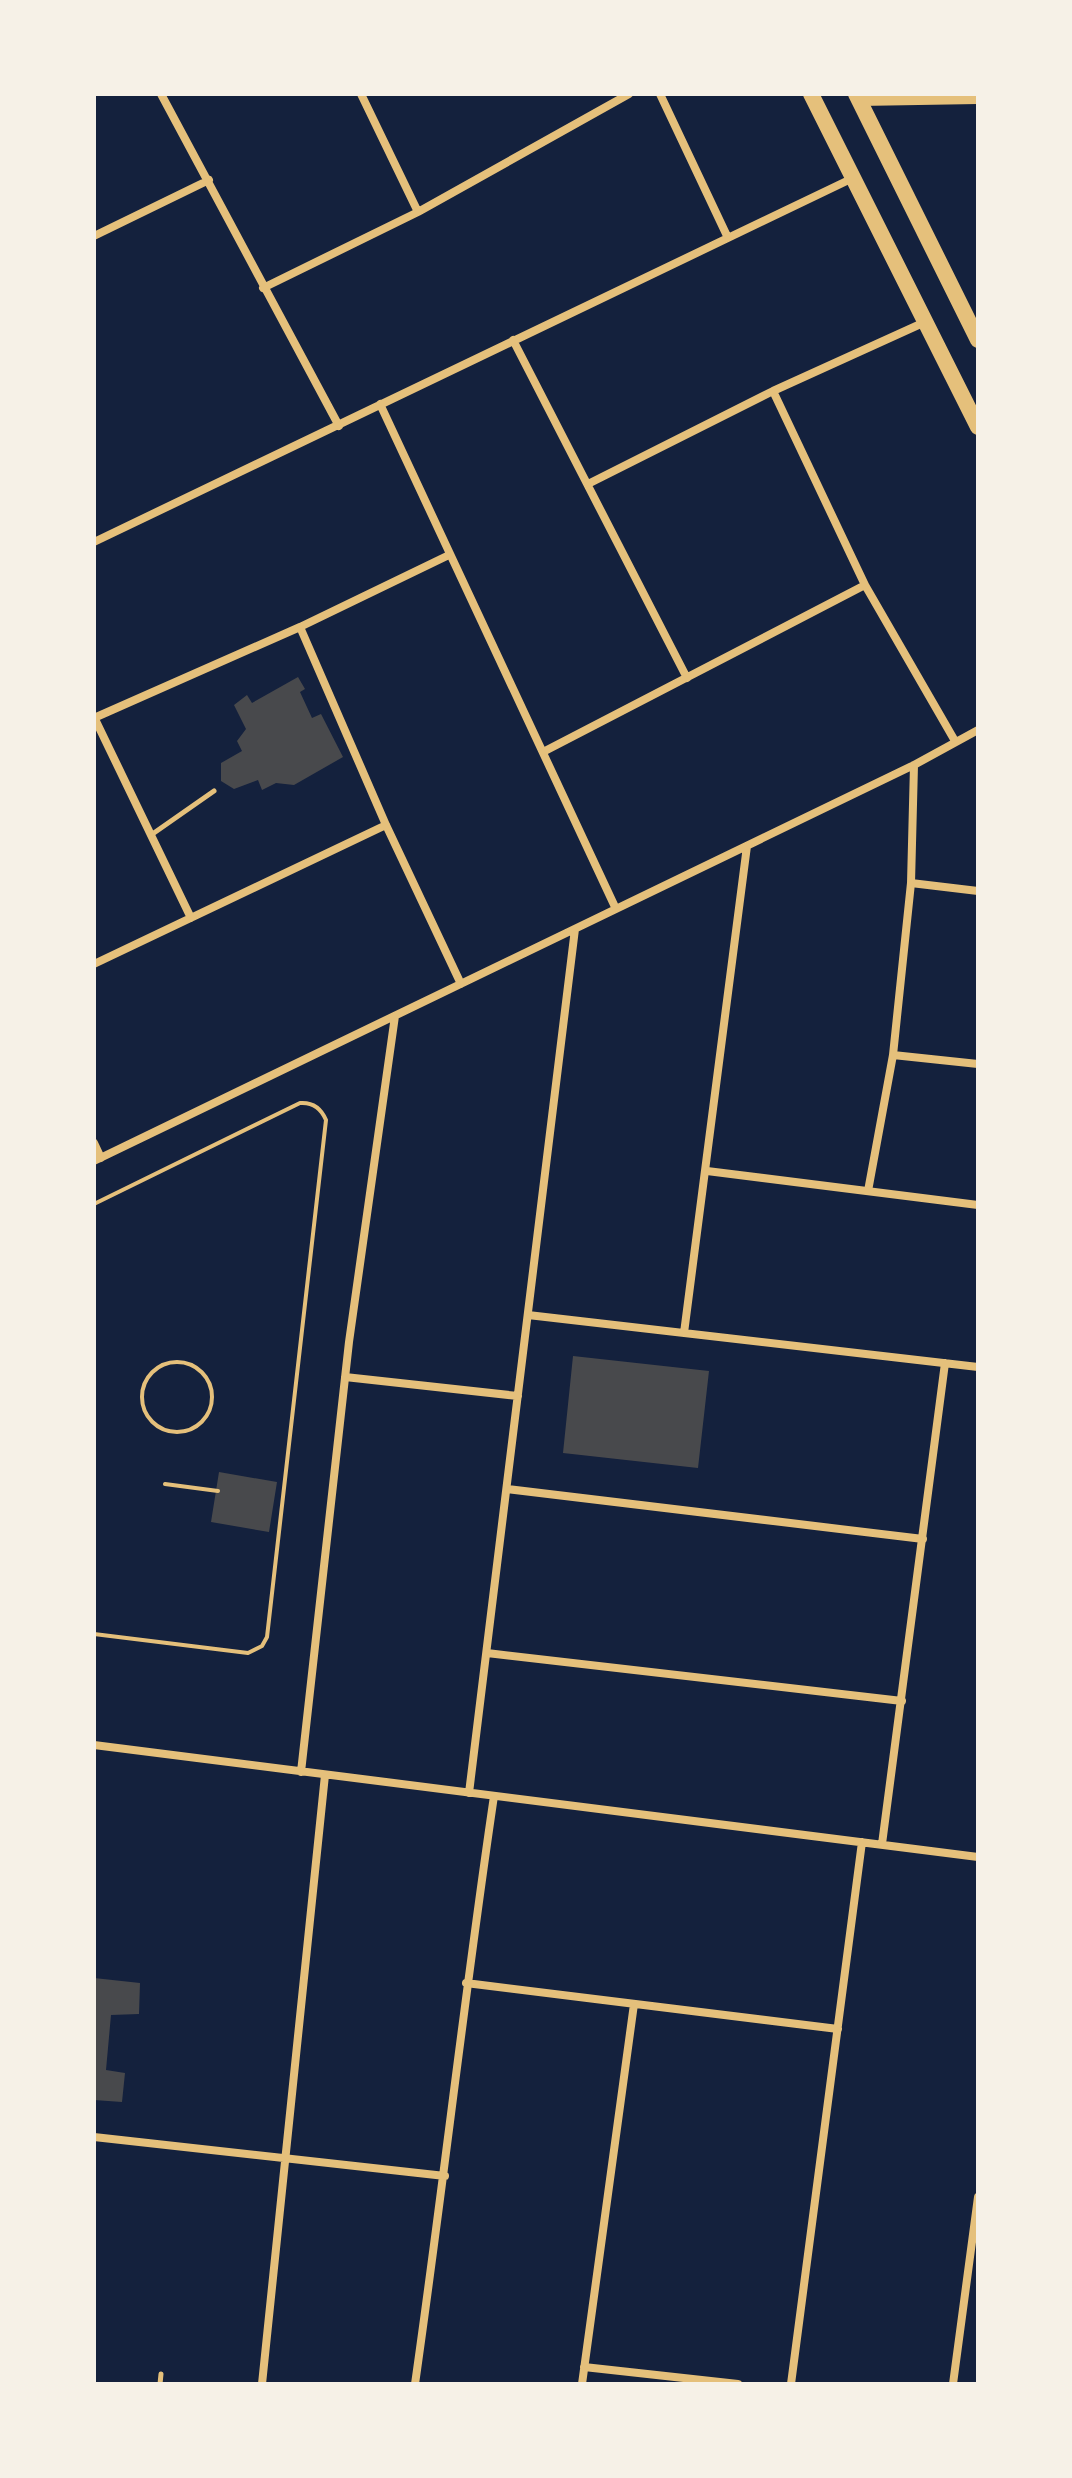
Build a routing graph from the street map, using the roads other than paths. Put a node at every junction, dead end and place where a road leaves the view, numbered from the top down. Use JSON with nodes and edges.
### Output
{"nodes":[{"id":1,"x":161,"y":94,"type":"edge"},
{"id":2,"x":361,"y":94,"type":"edge"},
{"id":3,"x":629,"y":94,"type":"edge"},
{"id":4,"x":660,"y":94,"type":"edge"},
{"id":5,"x":811,"y":94,"type":"edge"},
{"id":6,"x":858,"y":97,"type":"edge"},
{"id":7,"x":978,"y":97,"type":"edge"},
{"id":8,"x":853,"y":178,"type":"junction"},
{"id":9,"x":209,"y":180,"type":"junction"},
{"id":10,"x":418,"y":212,"type":"junction"},
{"id":11,"x":94,"y":236,"type":"edge"},
{"id":12,"x":728,"y":238,"type":"junction"},
{"id":13,"x":263,"y":288,"type":"junction"},
{"id":14,"x":925,"y":322,"type":"junction"},
{"id":15,"x":513,"y":340,"type":"junction"},
{"id":16,"x":978,"y":340,"type":"edge"},
{"id":17,"x":773,"y":391,"type":"junction"},
{"id":18,"x":380,"y":404,"type":"junction"},
{"id":19,"x":339,"y":426,"type":"junction"},
{"id":20,"x":978,"y":427,"type":"edge"},
{"id":21,"x":588,"y":484,"type":"junction"},
{"id":22,"x":94,"y":542,"type":"edge"},
{"id":23,"x":449,"y":555,"type":"junction"},
{"id":24,"x":865,"y":585,"type":"junction"},
{"id":25,"x":300,"y":627,"type":"junction"},
{"id":26,"x":687,"y":678,"type":"junction"},
{"id":27,"x":94,"y":717,"type":"edge"},
{"id":28,"x":978,"y":730,"type":"edge"},
{"id":29,"x":955,"y":741,"type":"junction"},
{"id":30,"x":543,"y":752,"type":"junction"},
{"id":31,"x":914,"y":765,"type":"junction"},
{"id":32,"x":214,"y":791,"type":"dead end"},
{"id":33,"x":386,"y":825,"type":"junction"},
{"id":34,"x":151,"y":835,"type":"junction"},
{"id":35,"x":747,"y":846,"type":"junction"},
{"id":36,"x":911,"y":883,"type":"junction"},
{"id":37,"x":978,"y":891,"type":"edge"},
{"id":38,"x":616,"y":909,"type":"junction"},
{"id":39,"x":191,"y":918,"type":"junction"},
{"id":40,"x":575,"y":929,"type":"junction"},
{"id":41,"x":94,"y":964,"type":"edge"},
{"id":42,"x":461,"y":984,"type":"junction"},
{"id":43,"x":395,"y":1016,"type":"junction"},
{"id":44,"x":893,"y":1055,"type":"junction"},
{"id":45,"x":978,"y":1064,"type":"edge"},
{"id":46,"x":94,"y":1143,"type":"edge"},
{"id":47,"x":97,"y":1160,"type":"edge"},
{"id":48,"x":707,"y":1171,"type":"junction"},
{"id":49,"x":868,"y":1191,"type":"junction"},
{"id":50,"x":978,"y":1205,"type":"edge"},
{"id":51,"x":528,"y":1315,"type":"junction"},
{"id":52,"x":684,"y":1333,"type":"junction"},
{"id":53,"x":945,"y":1363,"type":"junction"},
{"id":54,"x":978,"y":1367,"type":"edge"},
{"id":55,"x":345,"y":1377,"type":"junction"},
{"id":56,"x":518,"y":1396,"type":"junction"},
{"id":57,"x":507,"y":1489,"type":"junction"},
{"id":58,"x":923,"y":1539,"type":"junction"},
{"id":59,"x":487,"y":1653,"type":"junction"},
{"id":60,"x":902,"y":1701,"type":"junction"},
{"id":61,"x":94,"y":1745,"type":"edge"},
{"id":62,"x":301,"y":1772,"type":"junction"},
{"id":63,"x":325,"y":1775,"type":"junction"},
{"id":64,"x":469,"y":1793,"type":"junction"},
{"id":65,"x":494,"y":1796,"type":"junction"},
{"id":66,"x":862,"y":1842,"type":"junction"},
{"id":67,"x":882,"y":1844,"type":"junction"},
{"id":68,"x":978,"y":1857,"type":"edge"},
{"id":69,"x":466,"y":1983,"type":"junction"},
{"id":70,"x":634,"y":2004,"type":"junction"},
{"id":71,"x":838,"y":2029,"type":"junction"},
{"id":72,"x":94,"y":2137,"type":"edge"},
{"id":73,"x":286,"y":2157,"type":"junction"},
{"id":74,"x":445,"y":2176,"type":"junction"},
{"id":75,"x":978,"y":2197,"type":"edge"},
{"id":76,"x":584,"y":2367,"type":"junction"},
{"id":77,"x":161,"y":2374,"type":"dead end"},
{"id":78,"x":160,"y":2384,"type":"edge"},
{"id":79,"x":262,"y":2384,"type":"edge"},
{"id":80,"x":415,"y":2384,"type":"edge"},
{"id":81,"x":582,"y":2384,"type":"edge"},
{"id":82,"x":738,"y":2384,"type":"edge"},
{"id":83,"x":791,"y":2384,"type":"edge"},
{"id":84,"x":953,"y":2384,"type":"edge"}],
"edges":[{"from":1,"to":9,"type":"street"},
{"from":2,"to":10,"type":"street"},
{"from":3,"to":10,"type":"street"},
{"from":4,"to":12,"type":"street"},
{"from":5,"to":8,"type":"main road"},
{"from":6,"to":7,"type":"main road"},
{"from":6,"to":16,"type":"main road"},
{"from":8,"to":12,"type":"street"},
{"from":8,"to":14,"type":"main road"},
{"from":9,"to":11,"type":"street"},
{"from":9,"to":13,"type":"street"},
{"from":10,"to":13,"type":"street"},
{"from":12,"to":15,"type":"street"},
{"from":13,"to":19,"type":"street"},
{"from":14,"to":17,"type":"street"},
{"from":14,"to":20,"type":"main road"},
{"from":15,"to":18,"type":"street"},
{"from":15,"to":21,"type":"street"},
{"from":17,"to":21,"type":"street"},
{"from":17,"to":24,"type":"street"},
{"from":18,"to":19,"type":"street"},
{"from":18,"to":23,"type":"street"},
{"from":19,"to":22,"type":"street"},
{"from":21,"to":26,"type":"street"},
{"from":23,"to":25,"type":"street"},
{"from":23,"to":30,"type":"street"},
{"from":24,"to":26,"type":"street"},
{"from":24,"to":29,"type":"street"},
{"from":25,"to":27,"type":"street"},
{"from":25,"to":33,"type":"street"},
{"from":26,"to":30,"type":"street"},
{"from":27,"to":34,"type":"street"},
{"from":28,"to":29,"type":"street"},
{"from":29,"to":31,"type":"street"},
{"from":30,"to":38,"type":"street"},
{"from":31,"to":35,"type":"street"},
{"from":31,"to":36,"type":"street"},
{"from":32,"to":34,"type":"lane"},
{"from":33,"to":39,"type":"street"},
{"from":33,"to":42,"type":"street"},
{"from":34,"to":39,"type":"street"},
{"from":35,"to":38,"type":"street"},
{"from":35,"to":48,"type":"street"},
{"from":36,"to":37,"type":"street"},
{"from":36,"to":44,"type":"street"},
{"from":38,"to":40,"type":"street"},
{"from":39,"to":41,"type":"street"},
{"from":40,"to":42,"type":"street"},
{"from":40,"to":51,"type":"street"},
{"from":42,"to":43,"type":"street"},
{"from":43,"to":47,"type":"street"},
{"from":43,"to":55,"type":"street"},
{"from":44,"to":45,"type":"street"},
{"from":44,"to":49,"type":"street"},
{"from":46,"to":47,"type":"street"},
{"from":48,"to":49,"type":"street"},
{"from":48,"to":52,"type":"street"},
{"from":49,"to":50,"type":"street"},
{"from":51,"to":52,"type":"street"},
{"from":51,"to":56,"type":"street"},
{"from":52,"to":53,"type":"street"},
{"from":53,"to":54,"type":"street"},
{"from":53,"to":58,"type":"street"},
{"from":55,"to":56,"type":"street"},
{"from":55,"to":62,"type":"street"},
{"from":56,"to":57,"type":"street"},
{"from":57,"to":58,"type":"street"},
{"from":57,"to":59,"type":"street"},
{"from":58,"to":60,"type":"street"},
{"from":59,"to":60,"type":"street"},
{"from":59,"to":64,"type":"street"},
{"from":60,"to":67,"type":"street"},
{"from":61,"to":62,"type":"street"},
{"from":62,"to":63,"type":"street"},
{"from":63,"to":64,"type":"street"},
{"from":63,"to":73,"type":"street"},
{"from":64,"to":65,"type":"street"},
{"from":65,"to":66,"type":"street"},
{"from":65,"to":69,"type":"street"},
{"from":66,"to":67,"type":"street"},
{"from":66,"to":71,"type":"street"},
{"from":67,"to":68,"type":"street"},
{"from":69,"to":70,"type":"street"},
{"from":69,"to":74,"type":"street"},
{"from":70,"to":71,"type":"street"},
{"from":70,"to":76,"type":"street"},
{"from":71,"to":83,"type":"street"},
{"from":72,"to":73,"type":"street"},
{"from":73,"to":74,"type":"street"},
{"from":73,"to":79,"type":"street"},
{"from":74,"to":80,"type":"street"},
{"from":75,"to":84,"type":"street"},
{"from":76,"to":81,"type":"street"},
{"from":76,"to":82,"type":"street"},
{"from":77,"to":78,"type":"lane"}]}
